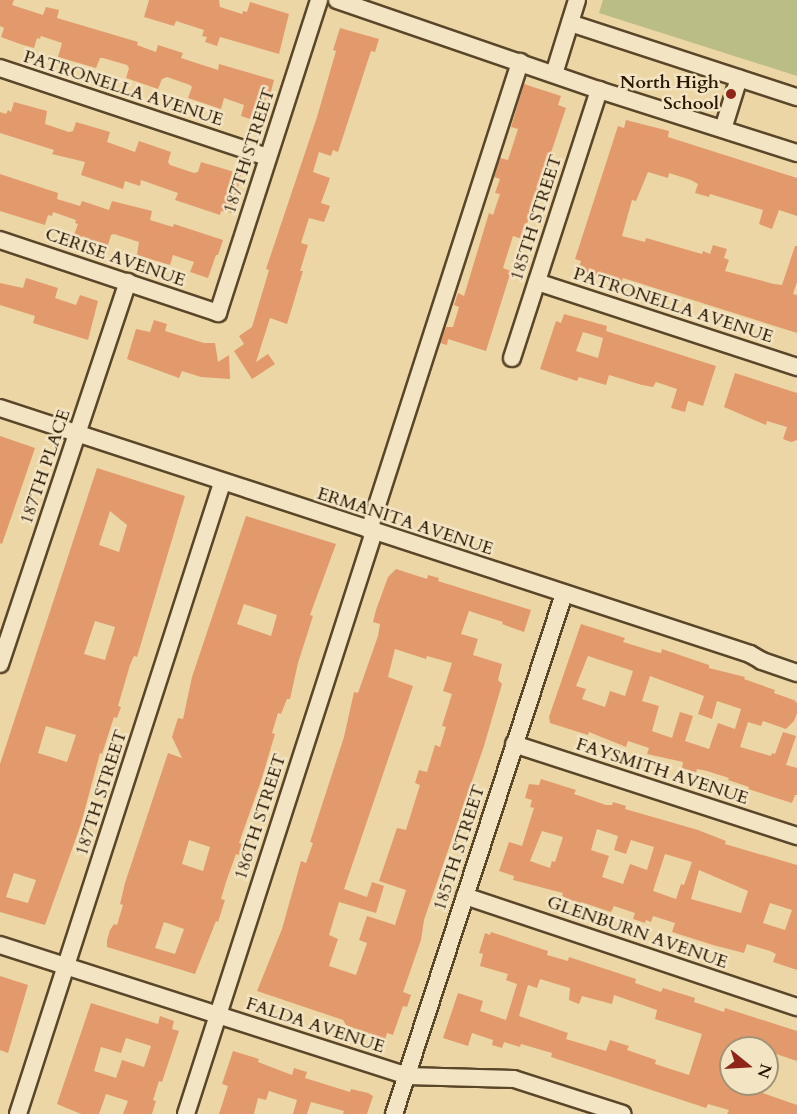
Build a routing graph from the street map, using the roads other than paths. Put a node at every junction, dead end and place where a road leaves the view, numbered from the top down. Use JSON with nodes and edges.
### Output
{"nodes":[{"id":1,"x":319,"y":0,"type":"edge"},
{"id":2,"x":337,"y":0,"type":"edge"},
{"id":3,"x":577,"y":0,"type":"edge"},
{"id":4,"x":570,"y":23,"type":"junction"},
{"id":5,"x":520,"y":62,"type":"junction"},
{"id":6,"x":0,"y":68,"type":"edge"},
{"id":7,"x":554,"y":74,"type":"junction"},
{"id":8,"x":740,"y":78,"type":"junction"},
{"id":9,"x":599,"y":90,"type":"junction"},
{"id":10,"x":797,"y":97,"type":"edge"},
{"id":11,"x":723,"y":129,"type":"junction"},
{"id":12,"x":797,"y":153,"type":"edge"},
{"id":13,"x":268,"y":157,"type":"junction"},
{"id":14,"x":0,"y":240,"type":"edge"},
{"id":15,"x":128,"y":282,"type":"junction"},
{"id":16,"x":537,"y":282,"type":"junction"},
{"id":17,"x":218,"y":313,"type":"joint"},
{"id":18,"x":512,"y":358,"type":"dead end"},
{"id":19,"x":797,"y":367,"type":"edge"},
{"id":20,"x":0,"y":408,"type":"edge"},
{"id":21,"x":78,"y":433,"type":"junction"},
{"id":22,"x":222,"y":483,"type":"junction"},
{"id":23,"x":371,"y":531,"type":"junction"},
{"id":24,"x":564,"y":594,"type":"junction"},
{"id":25,"x":0,"y":664,"type":"edge"},
{"id":26,"x":797,"y":673,"type":"edge"},
{"id":27,"x":514,"y":744,"type":"junction"},
{"id":28,"x":797,"y":836,"type":"edge"},
{"id":29,"x":465,"y":896,"type":"junction"},
{"id":30,"x":0,"y":945,"type":"edge"},
{"id":31,"x":67,"y":966,"type":"junction"},
{"id":32,"x":797,"y":1007,"type":"edge"},
{"id":33,"x":218,"y":1015,"type":"junction"},
{"id":34,"x":407,"y":1076,"type":"junction"},
{"id":35,"x":18,"y":1114,"type":"edge"},
{"id":36,"x":186,"y":1114,"type":"edge"},
{"id":37,"x":394,"y":1114,"type":"edge"},
{"id":38,"x":623,"y":1114,"type":"edge"}],
"edges":[{"from":1,"to":13,"type":"street","name":"187TH STREET"},
{"from":2,"to":5,"type":"street"},
{"from":3,"to":4,"type":"street"},
{"from":4,"to":7,"type":"street"},
{"from":4,"to":8,"type":"street"},
{"from":5,"to":7,"type":"street"},
{"from":5,"to":23,"type":"street","name":"186TH STREET"},
{"from":6,"to":13,"type":"street","name":"PATRONELLA AVENUE"},
{"from":7,"to":9,"type":"street"},
{"from":8,"to":10,"type":"street"},
{"from":8,"to":11,"type":"street"},
{"from":9,"to":11,"type":"street"},
{"from":9,"to":16,"type":"street","name":"185TH STREET"},
{"from":11,"to":12,"type":"street"},
{"from":13,"to":17,"type":"street","name":"187TH STREET"},
{"from":14,"to":15,"type":"street","name":"CERISE AVENUE"},
{"from":15,"to":17,"type":"street","name":"CERISE AVENUE"},
{"from":15,"to":21,"type":"street","name":"187TH PLACE"},
{"from":16,"to":18,"type":"street","name":"185TH STREET"},
{"from":16,"to":19,"type":"street","name":"PATRONELLA AVENUE"},
{"from":20,"to":21,"type":"street","name":"ERMANITA AVENUE"},
{"from":21,"to":22,"type":"street","name":"ERMANITA AVENUE"},
{"from":21,"to":25,"type":"street","name":"187TH PLACE"},
{"from":22,"to":23,"type":"street","name":"ERMANITA AVENUE"},
{"from":22,"to":31,"type":"street","name":"187TH STREET"},
{"from":23,"to":24,"type":"street","name":"ERMANITA AVENUE"},
{"from":23,"to":33,"type":"street","name":"186TH STREET"},
{"from":24,"to":26,"type":"street","name":"ERMANITA AVENUE"},
{"from":24,"to":27,"type":"street","name":"185TH STREET"},
{"from":27,"to":28,"type":"street","name":"FAYSMITH AVENUE"},
{"from":27,"to":29,"type":"street","name":"185TH STREET"},
{"from":29,"to":32,"type":"street","name":"GLENBURN AVENUE"},
{"from":29,"to":34,"type":"street","name":"185TH STREET"},
{"from":30,"to":31,"type":"street","name":"FALDA AVENUE"},
{"from":31,"to":33,"type":"street","name":"FALDA AVENUE"},
{"from":31,"to":35,"type":"street","name":"187TH STREET"},
{"from":33,"to":34,"type":"street","name":"FALDA AVENUE"},
{"from":33,"to":36,"type":"street","name":"186TH STREET"},
{"from":34,"to":37,"type":"street","name":"185TH STREET"},
{"from":34,"to":38,"type":"street","name":"FALDA AVENUE"}]}
